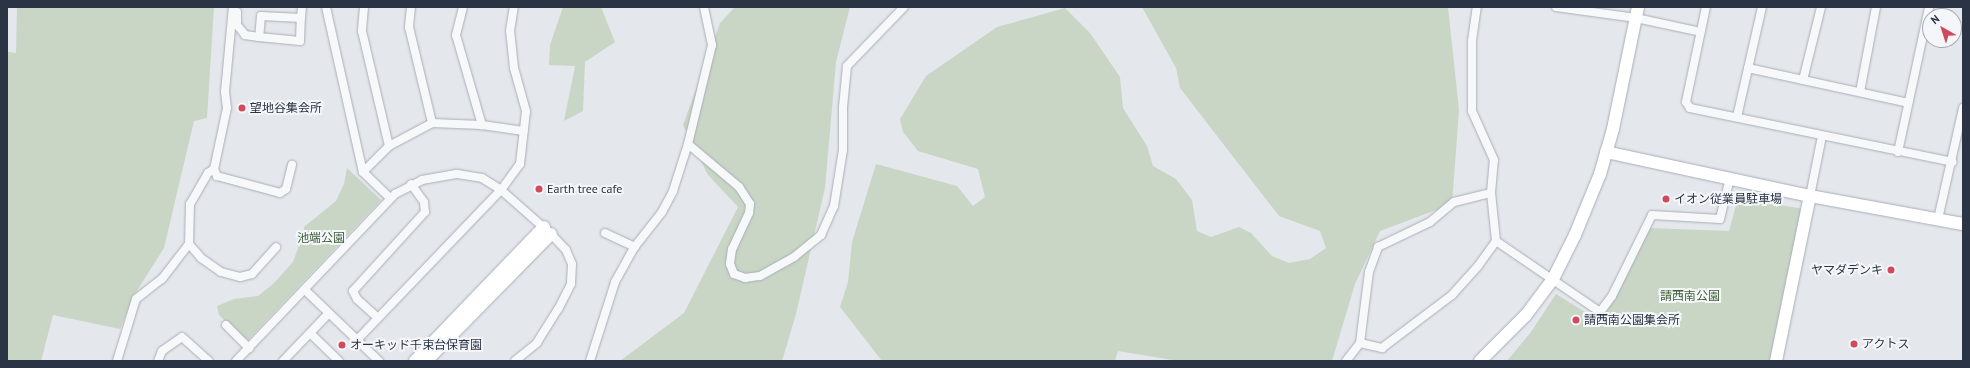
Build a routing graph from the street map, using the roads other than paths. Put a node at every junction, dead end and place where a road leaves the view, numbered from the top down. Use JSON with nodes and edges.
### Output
{"nodes":[{"id":1,"x":233,"y":7,"type":"edge"},
{"id":2,"x":237,"y":7,"type":"edge"},
{"id":3,"x":302,"y":7,"type":"edge"},
{"id":4,"x":326,"y":7,"type":"edge"},
{"id":5,"x":364,"y":7,"type":"edge"},
{"id":6,"x":411,"y":7,"type":"edge"},
{"id":7,"x":463,"y":7,"type":"edge"},
{"id":8,"x":514,"y":7,"type":"edge"},
{"id":9,"x":704,"y":7,"type":"edge"},
{"id":10,"x":904,"y":7,"type":"edge"},
{"id":11,"x":1477,"y":7,"type":"edge"},
{"id":12,"x":1556,"y":7,"type":"edge"},
{"id":13,"x":1706,"y":7,"type":"edge"},
{"id":14,"x":1762,"y":7,"type":"edge"},
{"id":15,"x":1821,"y":7,"type":"edge"},
{"id":16,"x":1876,"y":7,"type":"edge"},
{"id":17,"x":1929,"y":7,"type":"edge"},
{"id":18,"x":1572,"y":8,"type":"edge"},
{"id":19,"x":1637,"y":12,"type":"edge"},
{"id":20,"x":301,"y":18,"type":"junction"},
{"id":21,"x":1701,"y":32,"type":"junction"},
{"id":22,"x":259,"y":37,"type":"junction"},
{"id":23,"x":1748,"y":68,"type":"junction"},
{"id":24,"x":1804,"y":80,"type":"junction"},
{"id":25,"x":1860,"y":92,"type":"junction"},
{"id":26,"x":1908,"y":103,"type":"junction"},
{"id":27,"x":1963,"y":108,"type":"edge"},
{"id":28,"x":1737,"y":117,"type":"junction"},
{"id":29,"x":432,"y":124,"type":"junction"},
{"id":30,"x":482,"y":125,"type":"junction"},
{"id":31,"x":524,"y":131,"type":"junction"},
{"id":32,"x":1822,"y":136,"type":"junction"},
{"id":33,"x":688,"y":144,"type":"junction"},
{"id":34,"x":389,"y":146,"type":"junction"},
{"id":35,"x":1606,"y":152,"type":"junction"},
{"id":36,"x":1898,"y":152,"type":"junction"},
{"id":37,"x":1952,"y":162,"type":"junction"},
{"id":38,"x":292,"y":165,"type":"dead end"},
{"id":39,"x":214,"y":169,"type":"junction"},
{"id":40,"x":364,"y":172,"type":"junction"},
{"id":41,"x":1730,"y":178,"type":"junction"},
{"id":42,"x":411,"y":184,"type":"junction"},
{"id":43,"x":501,"y":190,"type":"junction"},
{"id":44,"x":1491,"y":193,"type":"junction"},
{"id":45,"x":1810,"y":196,"type":"junction"},
{"id":46,"x":390,"y":198,"type":"junction"},
{"id":47,"x":1938,"y":219,"type":"junction"},
{"id":48,"x":1963,"y":224,"type":"edge"},
{"id":49,"x":547,"y":231,"type":"junction"},
{"id":50,"x":605,"y":234,"type":"dead end"},
{"id":51,"x":1496,"y":241,"type":"junction"},
{"id":52,"x":189,"y":244,"type":"junction"},
{"id":53,"x":276,"y":247,"type":"dead end"},
{"id":54,"x":635,"y":247,"type":"junction"},
{"id":55,"x":1553,"y":279,"type":"junction"},
{"id":56,"x":305,"y":290,"type":"junction"},
{"id":57,"x":329,"y":313,"type":"junction"},
{"id":58,"x":378,"y":318,"type":"junction"},
{"id":59,"x":226,"y":325,"type":"dead end"},
{"id":60,"x":310,"y":333,"type":"junction"},
{"id":61,"x":357,"y":340,"type":"junction"},
{"id":62,"x":1360,"y":343,"type":"junction"},
{"id":63,"x":249,"y":348,"type":"junction"},
{"id":64,"x":117,"y":361,"type":"edge"},
{"id":65,"x":158,"y":361,"type":"edge"},
{"id":66,"x":208,"y":361,"type":"edge"},
{"id":67,"x":236,"y":361,"type":"edge"},
{"id":68,"x":283,"y":361,"type":"edge"},
{"id":69,"x":339,"y":361,"type":"edge"},
{"id":70,"x":379,"y":361,"type":"edge"},
{"id":71,"x":414,"y":361,"type":"edge"},
{"id":72,"x":426,"y":361,"type":"edge"},
{"id":73,"x":515,"y":361,"type":"edge"},
{"id":74,"x":590,"y":361,"type":"edge"},
{"id":75,"x":1346,"y":361,"type":"edge"},
{"id":76,"x":1480,"y":361,"type":"edge"},
{"id":77,"x":1776,"y":361,"type":"edge"}],
"edges":[{"from":1,"to":39,"type":"street"},
{"from":2,"to":22,"type":"street"},
{"from":3,"to":20,"type":"street"},
{"from":4,"to":40,"type":"street"},
{"from":5,"to":34,"type":"street"},
{"from":6,"to":29,"type":"street"},
{"from":7,"to":30,"type":"street"},
{"from":8,"to":31,"type":"street"},
{"from":9,"to":33,"type":"street"},
{"from":10,"to":33,"type":"street"},
{"from":11,"to":44,"type":"street"},
{"from":12,"to":18,"type":"street"},
{"from":13,"to":21,"type":"street"},
{"from":14,"to":23,"type":"street"},
{"from":15,"to":24,"type":"street"},
{"from":16,"to":25,"type":"street"},
{"from":17,"to":26,"type":"street"},
{"from":18,"to":19,"type":"street"},
{"from":19,"to":21,"type":"street"},
{"from":19,"to":35,"type":"street"},
{"from":20,"to":22,"type":"street"},
{"from":20,"to":22,"type":"street"},
{"from":21,"to":28,"type":"street"},
{"from":23,"to":24,"type":"street"},
{"from":23,"to":28,"type":"street"},
{"from":24,"to":25,"type":"street"},
{"from":25,"to":26,"type":"street"},
{"from":26,"to":36,"type":"street"},
{"from":27,"to":37,"type":"street"},
{"from":28,"to":32,"type":"street"},
{"from":29,"to":30,"type":"street"},
{"from":29,"to":34,"type":"street"},
{"from":30,"to":31,"type":"street"},
{"from":31,"to":43,"type":"street"},
{"from":32,"to":36,"type":"street"},
{"from":32,"to":45,"type":"street"},
{"from":33,"to":54,"type":"street"},
{"from":34,"to":40,"type":"street"},
{"from":35,"to":41,"type":"street"},
{"from":35,"to":55,"type":"street"},
{"from":36,"to":37,"type":"street"},
{"from":37,"to":47,"type":"street"},
{"from":38,"to":39,"type":"street"},
{"from":39,"to":52,"type":"street"},
{"from":40,"to":46,"type":"street"},
{"from":41,"to":45,"type":"street"},
{"from":41,"to":55,"type":"street"},
{"from":42,"to":43,"type":"street"},
{"from":42,"to":46,"type":"street"},
{"from":42,"to":58,"type":"street"},
{"from":43,"to":49,"type":"street"},
{"from":43,"to":58,"type":"street"},
{"from":44,"to":51,"type":"street"},
{"from":44,"to":62,"type":"street"},
{"from":45,"to":47,"type":"street"},
{"from":45,"to":77,"type":"street"},
{"from":46,"to":56,"type":"street"},
{"from":47,"to":48,"type":"street"},
{"from":49,"to":71,"type":"street"},
{"from":49,"to":72,"type":"street"},
{"from":49,"to":73,"type":"street"},
{"from":50,"to":54,"type":"street"},
{"from":51,"to":55,"type":"street"},
{"from":51,"to":62,"type":"street"},
{"from":52,"to":53,"type":"street"},
{"from":52,"to":64,"type":"street"},
{"from":54,"to":74,"type":"street"},
{"from":55,"to":76,"type":"street"},
{"from":56,"to":57,"type":"street"},
{"from":56,"to":63,"type":"street"},
{"from":57,"to":60,"type":"street"},
{"from":57,"to":61,"type":"street"},
{"from":58,"to":61,"type":"street"},
{"from":59,"to":63,"type":"street"},
{"from":60,"to":68,"type":"street"},
{"from":60,"to":69,"type":"street"},
{"from":61,"to":70,"type":"street"},
{"from":62,"to":75,"type":"street"},
{"from":63,"to":67,"type":"street"},
{"from":65,"to":66,"type":"street"}]}
